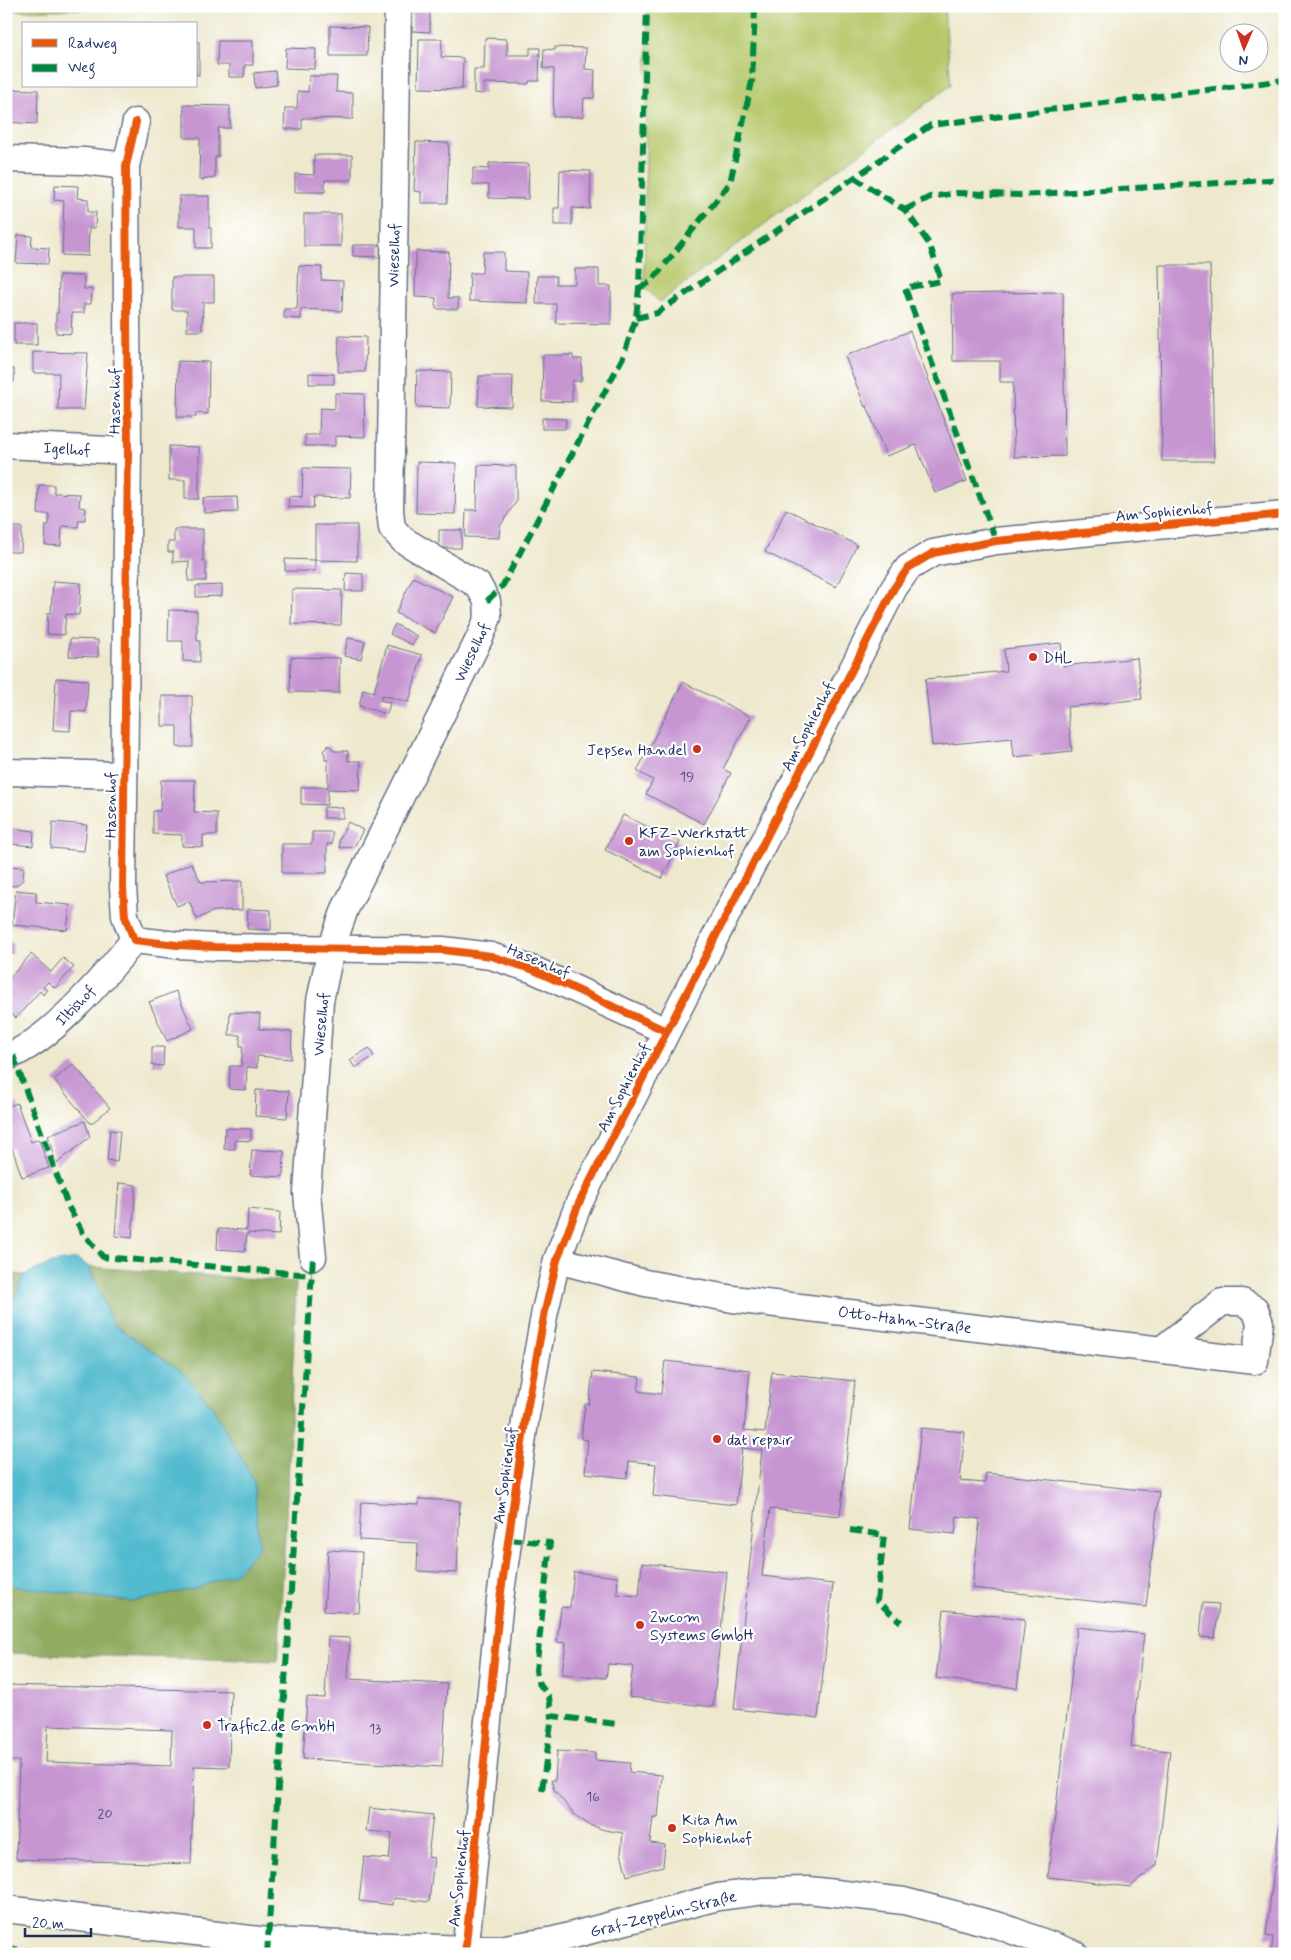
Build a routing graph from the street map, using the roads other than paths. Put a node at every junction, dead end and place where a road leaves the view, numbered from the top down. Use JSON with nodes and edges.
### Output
{"nodes":[{"id":1,"x":398,"y":6,"type":"edge"},
{"id":2,"x":136,"y":122,"type":"dead end"},
{"id":3,"x":6,"y":159,"type":"edge"},
{"id":4,"x":126,"y":166,"type":"junction"},
{"id":5,"x":6,"y":445,"type":"edge"},
{"id":6,"x":128,"y":451,"type":"junction"},
{"id":7,"x":1285,"y":514,"type":"edge"},
{"id":8,"x":6,"y":772,"type":"edge"},
{"id":9,"x":124,"y":775,"type":"junction"},
{"id":10,"x":134,"y":940,"type":"junction"},
{"id":11,"x":331,"y":949,"type":"junction"},
{"id":12,"x":666,"y":1032,"type":"junction"},
{"id":13,"x":6,"y":1057,"type":"edge"},
{"id":14,"x":313,"y":1257,"type":"dead end"},
{"id":15,"x":557,"y":1260,"type":"junction"},
{"id":16,"x":1161,"y":1350,"type":"junction"},
{"id":17,"x":6,"y":1909,"type":"edge"},
{"id":18,"x":465,"y":1951,"type":"edge"},
{"id":19,"x":1074,"y":1954,"type":"edge"}],
"edges":[{"from":1,"to":11,"type":"street","name":"Wieselhof"},
{"from":2,"to":4,"type":"street","name":"Hasenhof"},
{"from":3,"to":4,"type":"street"},
{"from":4,"to":6,"type":"street","name":"Hasenhof"},
{"from":5,"to":6,"type":"street","name":"Igelhof"},
{"from":6,"to":9,"type":"street","name":"Hasenhof"},
{"from":7,"to":12,"type":"street","name":"Am Sophienhof"},
{"from":8,"to":9,"type":"street"},
{"from":9,"to":10,"type":"street","name":"Hasenhof"},
{"from":10,"to":11,"type":"street","name":"Hasenhof"},
{"from":10,"to":13,"type":"street","name":"Iltishof"},
{"from":11,"to":12,"type":"street","name":"Hasenhof"},
{"from":11,"to":14,"type":"street","name":"Wieselhof"},
{"from":12,"to":15,"type":"street","name":"Am Sophienhof"},
{"from":15,"to":16,"type":"street","name":"Otto-Hahn-Straße"},
{"from":15,"to":18,"type":"street","name":"Am Sophienhof"},
{"from":16,"to":16,"type":"street","name":"Otto-Hahn-Straße"},
{"from":17,"to":18,"type":"street","name":"Graf-Zeppelin-Straße"},
{"from":18,"to":19,"type":"street","name":"Graf-Zeppelin-Straße"}]}
